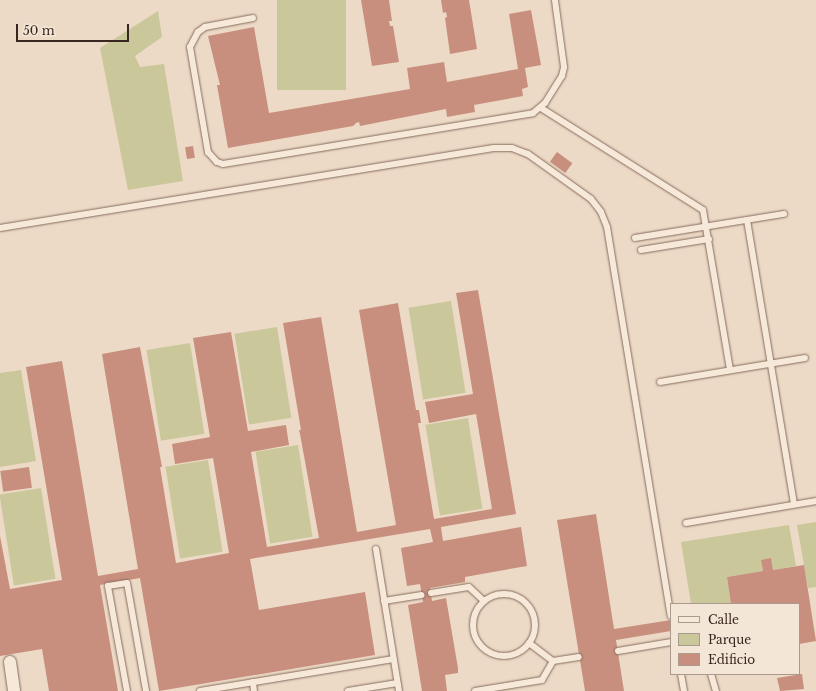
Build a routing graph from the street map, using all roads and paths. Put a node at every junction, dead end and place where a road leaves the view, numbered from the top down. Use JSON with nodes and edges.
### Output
{"nodes":[{"id":1,"x":555,"y":0,"type":"edge"},
{"id":2,"x":253,"y":18,"type":"dead end"},
{"id":3,"x":541,"y":108,"type":"junction"},
{"id":4,"x":784,"y":214,"type":"dead end"},
{"id":5,"x":748,"y":220,"type":"junction"},
{"id":6,"x":707,"y":227,"type":"junction"},
{"id":7,"x":0,"y":228,"type":"edge"},
{"id":8,"x":635,"y":238,"type":"dead end"},
{"id":9,"x":709,"y":239,"type":"junction"},
{"id":10,"x":641,"y":250,"type":"dead end"},
{"id":11,"x":805,"y":358,"type":"dead end"},
{"id":12,"x":771,"y":363,"type":"junction"},
{"id":13,"x":730,"y":370,"type":"junction"},
{"id":14,"x":660,"y":382,"type":"dead end"},
{"id":15,"x":816,"y":501,"type":"edge"},
{"id":16,"x":794,"y":504,"type":"junction"},
{"id":17,"x":686,"y":523,"type":"dead end"},
{"id":18,"x":376,"y":549,"type":"dead end"},
{"id":19,"x":431,"y":593,"type":"dead end"},
{"id":20,"x":422,"y":595,"type":"dead end"},
{"id":21,"x":384,"y":601,"type":"junction"},
{"id":22,"x":484,"y":601,"type":"junction"},
{"id":23,"x":670,"y":610,"type":"edge"},
{"id":24,"x":670,"y":642,"type":"edge"},
{"id":25,"x":529,"y":643,"type":"junction"},
{"id":26,"x":618,"y":651,"type":"dead end"},
{"id":27,"x":579,"y":657,"type":"dead end"},
{"id":28,"x":393,"y":659,"type":"junction"},
{"id":29,"x":553,"y":661,"type":"junction"},
{"id":30,"x":10,"y":662,"type":"dead end"},
{"id":31,"x":681,"y":675,"type":"edge"},
{"id":32,"x":711,"y":675,"type":"edge"},
{"id":33,"x":253,"y":682,"type":"junction"},
{"id":34,"x":397,"y":683,"type":"junction"},
{"id":35,"x":14,"y":691,"type":"edge"},
{"id":36,"x":127,"y":691,"type":"edge"},
{"id":37,"x":146,"y":691,"type":"edge"},
{"id":38,"x":200,"y":691,"type":"edge"},
{"id":39,"x":254,"y":691,"type":"edge"},
{"id":40,"x":348,"y":691,"type":"edge"},
{"id":41,"x":399,"y":691,"type":"edge"},
{"id":42,"x":476,"y":691,"type":"edge"},
{"id":43,"x":684,"y":691,"type":"edge"},
{"id":44,"x":716,"y":691,"type":"edge"}],
"edges":[{"from":1,"to":3,"type":"lane"},
{"from":2,"to":3,"type":"lane"},
{"from":3,"to":6,"type":"lane"},
{"from":4,"to":5,"type":"lane"},
{"from":5,"to":6,"type":"lane"},
{"from":5,"to":12,"type":"lane"},
{"from":6,"to":8,"type":"lane"},
{"from":6,"to":9,"type":"lane"},
{"from":7,"to":23,"type":"lane"},
{"from":9,"to":10,"type":"lane"},
{"from":9,"to":13,"type":"lane"},
{"from":11,"to":12,"type":"lane"},
{"from":12,"to":13,"type":"lane"},
{"from":12,"to":16,"type":"lane"},
{"from":13,"to":14,"type":"lane"},
{"from":15,"to":16,"type":"lane"},
{"from":16,"to":17,"type":"lane"},
{"from":18,"to":21,"type":"lane"},
{"from":19,"to":22,"type":"lane"},
{"from":20,"to":21,"type":"lane"},
{"from":21,"to":28,"type":"lane"},
{"from":22,"to":25,"type":"lane"},
{"from":22,"to":25,"type":"lane"},
{"from":24,"to":26,"type":"lane"},
{"from":25,"to":29,"type":"lane"},
{"from":27,"to":29,"type":"lane"},
{"from":28,"to":33,"type":"lane"},
{"from":28,"to":34,"type":"lane"},
{"from":29,"to":42,"type":"lane"},
{"from":30,"to":35,"type":"street"},
{"from":31,"to":43,"type":"lane"},
{"from":32,"to":44,"type":"lane"},
{"from":33,"to":38,"type":"lane"},
{"from":33,"to":39,"type":"lane"},
{"from":34,"to":40,"type":"lane"},
{"from":34,"to":41,"type":"lane"},
{"from":36,"to":37,"type":"lane"}]}
